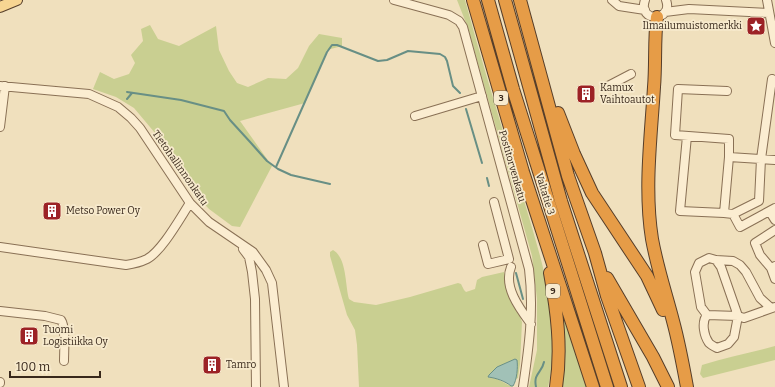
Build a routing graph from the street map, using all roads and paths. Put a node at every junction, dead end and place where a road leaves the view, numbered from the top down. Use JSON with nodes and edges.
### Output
{"nodes":[{"id":1,"x":17,"y":0,"type":"edge"},
{"id":2,"x":394,"y":0,"type":"edge"},
{"id":3,"x":472,"y":0,"type":"edge"},
{"id":4,"x":488,"y":0,"type":"edge"},
{"id":5,"x":505,"y":0,"type":"edge"},
{"id":6,"x":520,"y":0,"type":"edge"},
{"id":7,"x":612,"y":0,"type":"edge"},
{"id":8,"x":767,"y":0,"type":"edge"},
{"id":9,"x":644,"y":1,"type":"edge"},
{"id":10,"x":666,"y":1,"type":"edge"},
{"id":11,"x":623,"y":6,"type":"junction"},
{"id":12,"x":0,"y":7,"type":"edge"},
{"id":13,"x":689,"y":9,"type":"junction"},
{"id":14,"x":645,"y":10,"type":"junction"},
{"id":15,"x":769,"y":13,"type":"junction"},
{"id":16,"x":661,"y":14,"type":"junction"},
{"id":17,"x":775,"y":43,"type":"edge"},
{"id":18,"x":631,"y":74,"type":"dead end"},
{"id":19,"x":772,"y":79,"type":"dead end"},
{"id":20,"x":542,"y":80,"type":"junction"},
{"id":21,"x":2,"y":86,"type":"edge"},
{"id":22,"x":608,"y":86,"type":"dead end"},
{"id":23,"x":727,"y":91,"type":"dead end"},
{"id":24,"x":482,"y":96,"type":"junction"},
{"id":25,"x":415,"y":116,"type":"dead end"},
{"id":26,"x":0,"y":126,"type":"edge"},
{"id":27,"x":687,"y":136,"type":"junction"},
{"id":28,"x":729,"y":157,"type":"junction"},
{"id":29,"x":761,"y":159,"type":"junction"},
{"id":30,"x":775,"y":160,"type":"edge"},
{"id":31,"x":532,"y":196,"type":"junction"},
{"id":32,"x":494,"y":202,"type":"dead end"},
{"id":33,"x":190,"y":203,"type":"junction"},
{"id":34,"x":772,"y":210,"type":"edge"},
{"id":35,"x":724,"y":213,"type":"junction"},
{"id":36,"x":733,"y":214,"type":"junction"},
{"id":37,"x":775,"y":220,"type":"edge"},
{"id":38,"x":775,"y":230,"type":"edge"},
{"id":39,"x":237,"y":241,"type":"junction"},
{"id":40,"x":483,"y":245,"type":"dead end"},
{"id":41,"x":0,"y":247,"type":"edge"},
{"id":42,"x":595,"y":253,"type":"junction"},
{"id":43,"x":716,"y":260,"type":"junction"},
{"id":44,"x":511,"y":267,"type":"dead end"},
{"id":45,"x":773,"y":267,"type":"edge"},
{"id":46,"x":775,"y":279,"type":"edge"},
{"id":47,"x":773,"y":308,"type":"edge"},
{"id":48,"x":0,"y":311,"type":"edge"},
{"id":49,"x":707,"y":314,"type":"junction"},
{"id":50,"x":738,"y":316,"type":"junction"},
{"id":51,"x":531,"y":324,"type":"junction"},
{"id":52,"x":64,"y":361,"type":"dead end"},
{"id":53,"x":686,"y":381,"type":"edge"},
{"id":54,"x":256,"y":387,"type":"edge"},
{"id":55,"x":284,"y":387,"type":"edge"},
{"id":56,"x":524,"y":387,"type":"edge"},
{"id":57,"x":556,"y":387,"type":"edge"},
{"id":58,"x":594,"y":387,"type":"edge"},
{"id":59,"x":607,"y":387,"type":"edge"},
{"id":60,"x":621,"y":387,"type":"edge"},
{"id":61,"x":639,"y":387,"type":"edge"},
{"id":62,"x":668,"y":387,"type":"edge"}],
"edges":[{"from":1,"to":12,"type":"main road"},
{"from":2,"to":24,"type":"street","name":"Postitorvenkatu"},
{"from":3,"to":31,"type":"highway","number":"3"},
{"from":4,"to":59,"type":"highway","name":"Valtatie 3"},
{"from":5,"to":60,"type":"highway","name":"Valtatie 3"},
{"from":6,"to":20,"type":"highway"},
{"from":7,"to":11,"type":"street"},
{"from":8,"to":15,"type":"street"},
{"from":9,"to":11,"type":"street"},
{"from":9,"to":14,"type":"street"},
{"from":10,"to":13,"type":"street"},
{"from":10,"to":16,"type":"street"},
{"from":11,"to":14,"type":"street"},
{"from":13,"to":15,"type":"street"},
{"from":13,"to":16,"type":"street"},
{"from":14,"to":16,"type":"street"},
{"from":15,"to":17,"type":"street"},
{"from":16,"to":53,"type":"highway"},
{"from":18,"to":22,"type":"street"},
{"from":19,"to":29,"type":"street"},
{"from":20,"to":42,"type":"highway"},
{"from":20,"to":53,"type":"highway"},
{"from":21,"to":26,"type":"street"},
{"from":21,"to":33,"type":"street","name":"Tietohallinnonkatu"},
{"from":23,"to":27,"type":"street"},
{"from":24,"to":25,"type":"street"},
{"from":24,"to":51,"type":"street","name":"Postitorvenkatu"},
{"from":27,"to":28,"type":"street"},
{"from":27,"to":35,"type":"street"},
{"from":28,"to":29,"type":"street"},
{"from":28,"to":35,"type":"street"},
{"from":29,"to":30,"type":"street"},
{"from":29,"to":36,"type":"street"},
{"from":31,"to":57,"type":"highway","number":"9"},
{"from":31,"to":58,"type":"highway","number":"3"},
{"from":32,"to":40,"type":"street"},
{"from":33,"to":39,"type":"street","name":"Tietohallinnonkatu"},
{"from":33,"to":41,"type":"street"},
{"from":34,"to":36,"type":"street"},
{"from":34,"to":37,"type":"street"},
{"from":35,"to":36,"type":"street"},
{"from":38,"to":45,"type":"street"},
{"from":39,"to":54,"type":"street"},
{"from":39,"to":55,"type":"street","name":"Tietohallinnonkatu"},
{"from":42,"to":61,"type":"highway"},
{"from":42,"to":62,"type":"highway"},
{"from":43,"to":47,"type":"street"},
{"from":43,"to":49,"type":"street"},
{"from":43,"to":50,"type":"street"},
{"from":44,"to":51,"type":"street"},
{"from":45,"to":46,"type":"street"},
{"from":47,"to":50,"type":"street"},
{"from":48,"to":52,"type":"street"},
{"from":49,"to":50,"type":"street"},
{"from":49,"to":50,"type":"street"},
{"from":51,"to":56,"type":"street","name":"Postitorvenkatu"}]}
